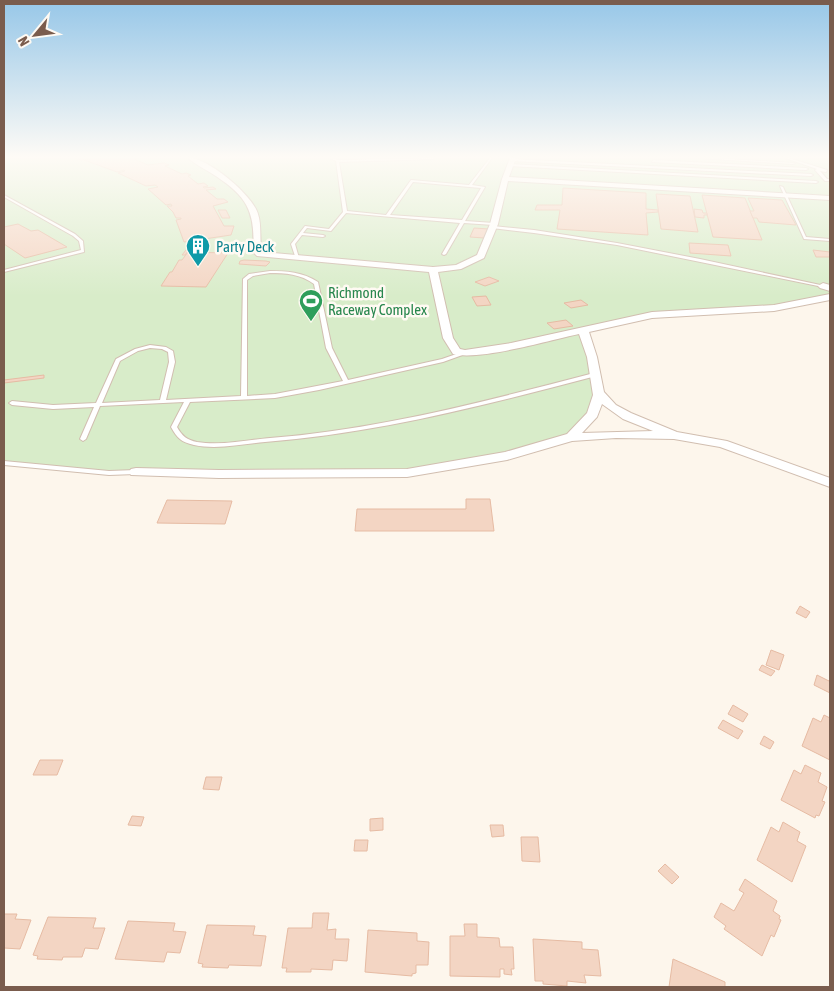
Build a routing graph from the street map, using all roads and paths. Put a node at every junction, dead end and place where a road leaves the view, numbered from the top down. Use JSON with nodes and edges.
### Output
{"nodes":[{"id":1,"x":19,"y":204,"type":"edge"},
{"id":2,"x":251,"y":204,"type":"edge"},
{"id":3,"x":344,"y":204,"type":"edge"},
{"id":4,"x":395,"y":204,"type":"edge"},
{"id":5,"x":474,"y":204,"type":"edge"},
{"id":6,"x":499,"y":204,"type":"edge"},
{"id":7,"x":789,"y":204,"type":"edge"},
{"id":8,"x":345,"y":212,"type":"junction"},
{"id":9,"x":387,"y":216,"type":"junction"},
{"id":10,"x":464,"y":222,"type":"junction"},
{"id":11,"x":493,"y":226,"type":"junction"},
{"id":12,"x":300,"y":234,"type":"junction"},
{"id":13,"x":323,"y":236,"type":"dead end"},
{"id":14,"x":830,"y":240,"type":"edge"},
{"id":15,"x":444,"y":254,"type":"dead end"},
{"id":16,"x":297,"y":258,"type":"junction"},
{"id":17,"x":433,"y":270,"type":"junction"},
{"id":18,"x":4,"y":271,"type":"edge"},
{"id":19,"x":826,"y":287,"type":"edge"},
{"id":20,"x":830,"y":297,"type":"edge"},
{"id":21,"x":583,"y":330,"type":"junction"},
{"id":22,"x":465,"y":352,"type":"junction"},
{"id":23,"x":594,"y":375,"type":"junction"},
{"id":24,"x":346,"y":382,"type":"junction"},
{"id":25,"x":599,"y":395,"type":"junction"},
{"id":26,"x":244,"y":398,"type":"junction"},
{"id":27,"x":188,"y":400,"type":"junction"},
{"id":28,"x":163,"y":401,"type":"junction"},
{"id":29,"x":12,"y":403,"type":"dead end"},
{"id":30,"x":98,"y":404,"type":"junction"},
{"id":31,"x":674,"y":435,"type":"junction"},
{"id":32,"x":571,"y":437,"type":"junction"},
{"id":33,"x":83,"y":439,"type":"dead end"},
{"id":34,"x":4,"y":463,"type":"edge"},
{"id":35,"x":136,"y":472,"type":"joint"},
{"id":36,"x":830,"y":483,"type":"edge"}],
"edges":[{"from":1,"to":18,"type":"lane"},
{"from":2,"to":16,"type":"street"},
{"from":3,"to":8,"type":"lane"},
{"from":4,"to":9,"type":"lane"},
{"from":5,"to":10,"type":"lane"},
{"from":6,"to":11,"type":"street"},
{"from":7,"to":14,"type":"lane"},
{"from":8,"to":9,"type":"lane"},
{"from":8,"to":12,"type":"lane"},
{"from":9,"to":10,"type":"lane"},
{"from":10,"to":11,"type":"lane"},
{"from":10,"to":15,"type":"lane"},
{"from":11,"to":17,"type":"street"},
{"from":11,"to":19,"type":"lane"},
{"from":12,"to":13,"type":"lane"},
{"from":12,"to":16,"type":"lane"},
{"from":16,"to":17,"type":"street"},
{"from":17,"to":22,"type":"street"},
{"from":20,"to":21,"type":"street"},
{"from":21,"to":22,"type":"street"},
{"from":21,"to":23,"type":"street"},
{"from":22,"to":24,"type":"lane"},
{"from":23,"to":25,"type":"street"},
{"from":23,"to":27,"type":"lane"},
{"from":24,"to":26,"type":"lane"},
{"from":24,"to":26,"type":"lane"},
{"from":25,"to":31,"type":"street"},
{"from":25,"to":32,"type":"street"},
{"from":26,"to":27,"type":"lane"},
{"from":27,"to":28,"type":"lane"},
{"from":28,"to":30,"type":"lane"},
{"from":28,"to":30,"type":"lane"},
{"from":29,"to":30,"type":"lane"},
{"from":30,"to":33,"type":"lane"},
{"from":31,"to":32,"type":"street"},
{"from":31,"to":36,"type":"street"},
{"from":32,"to":35,"type":"street"},
{"from":34,"to":35,"type":"lane"}]}
